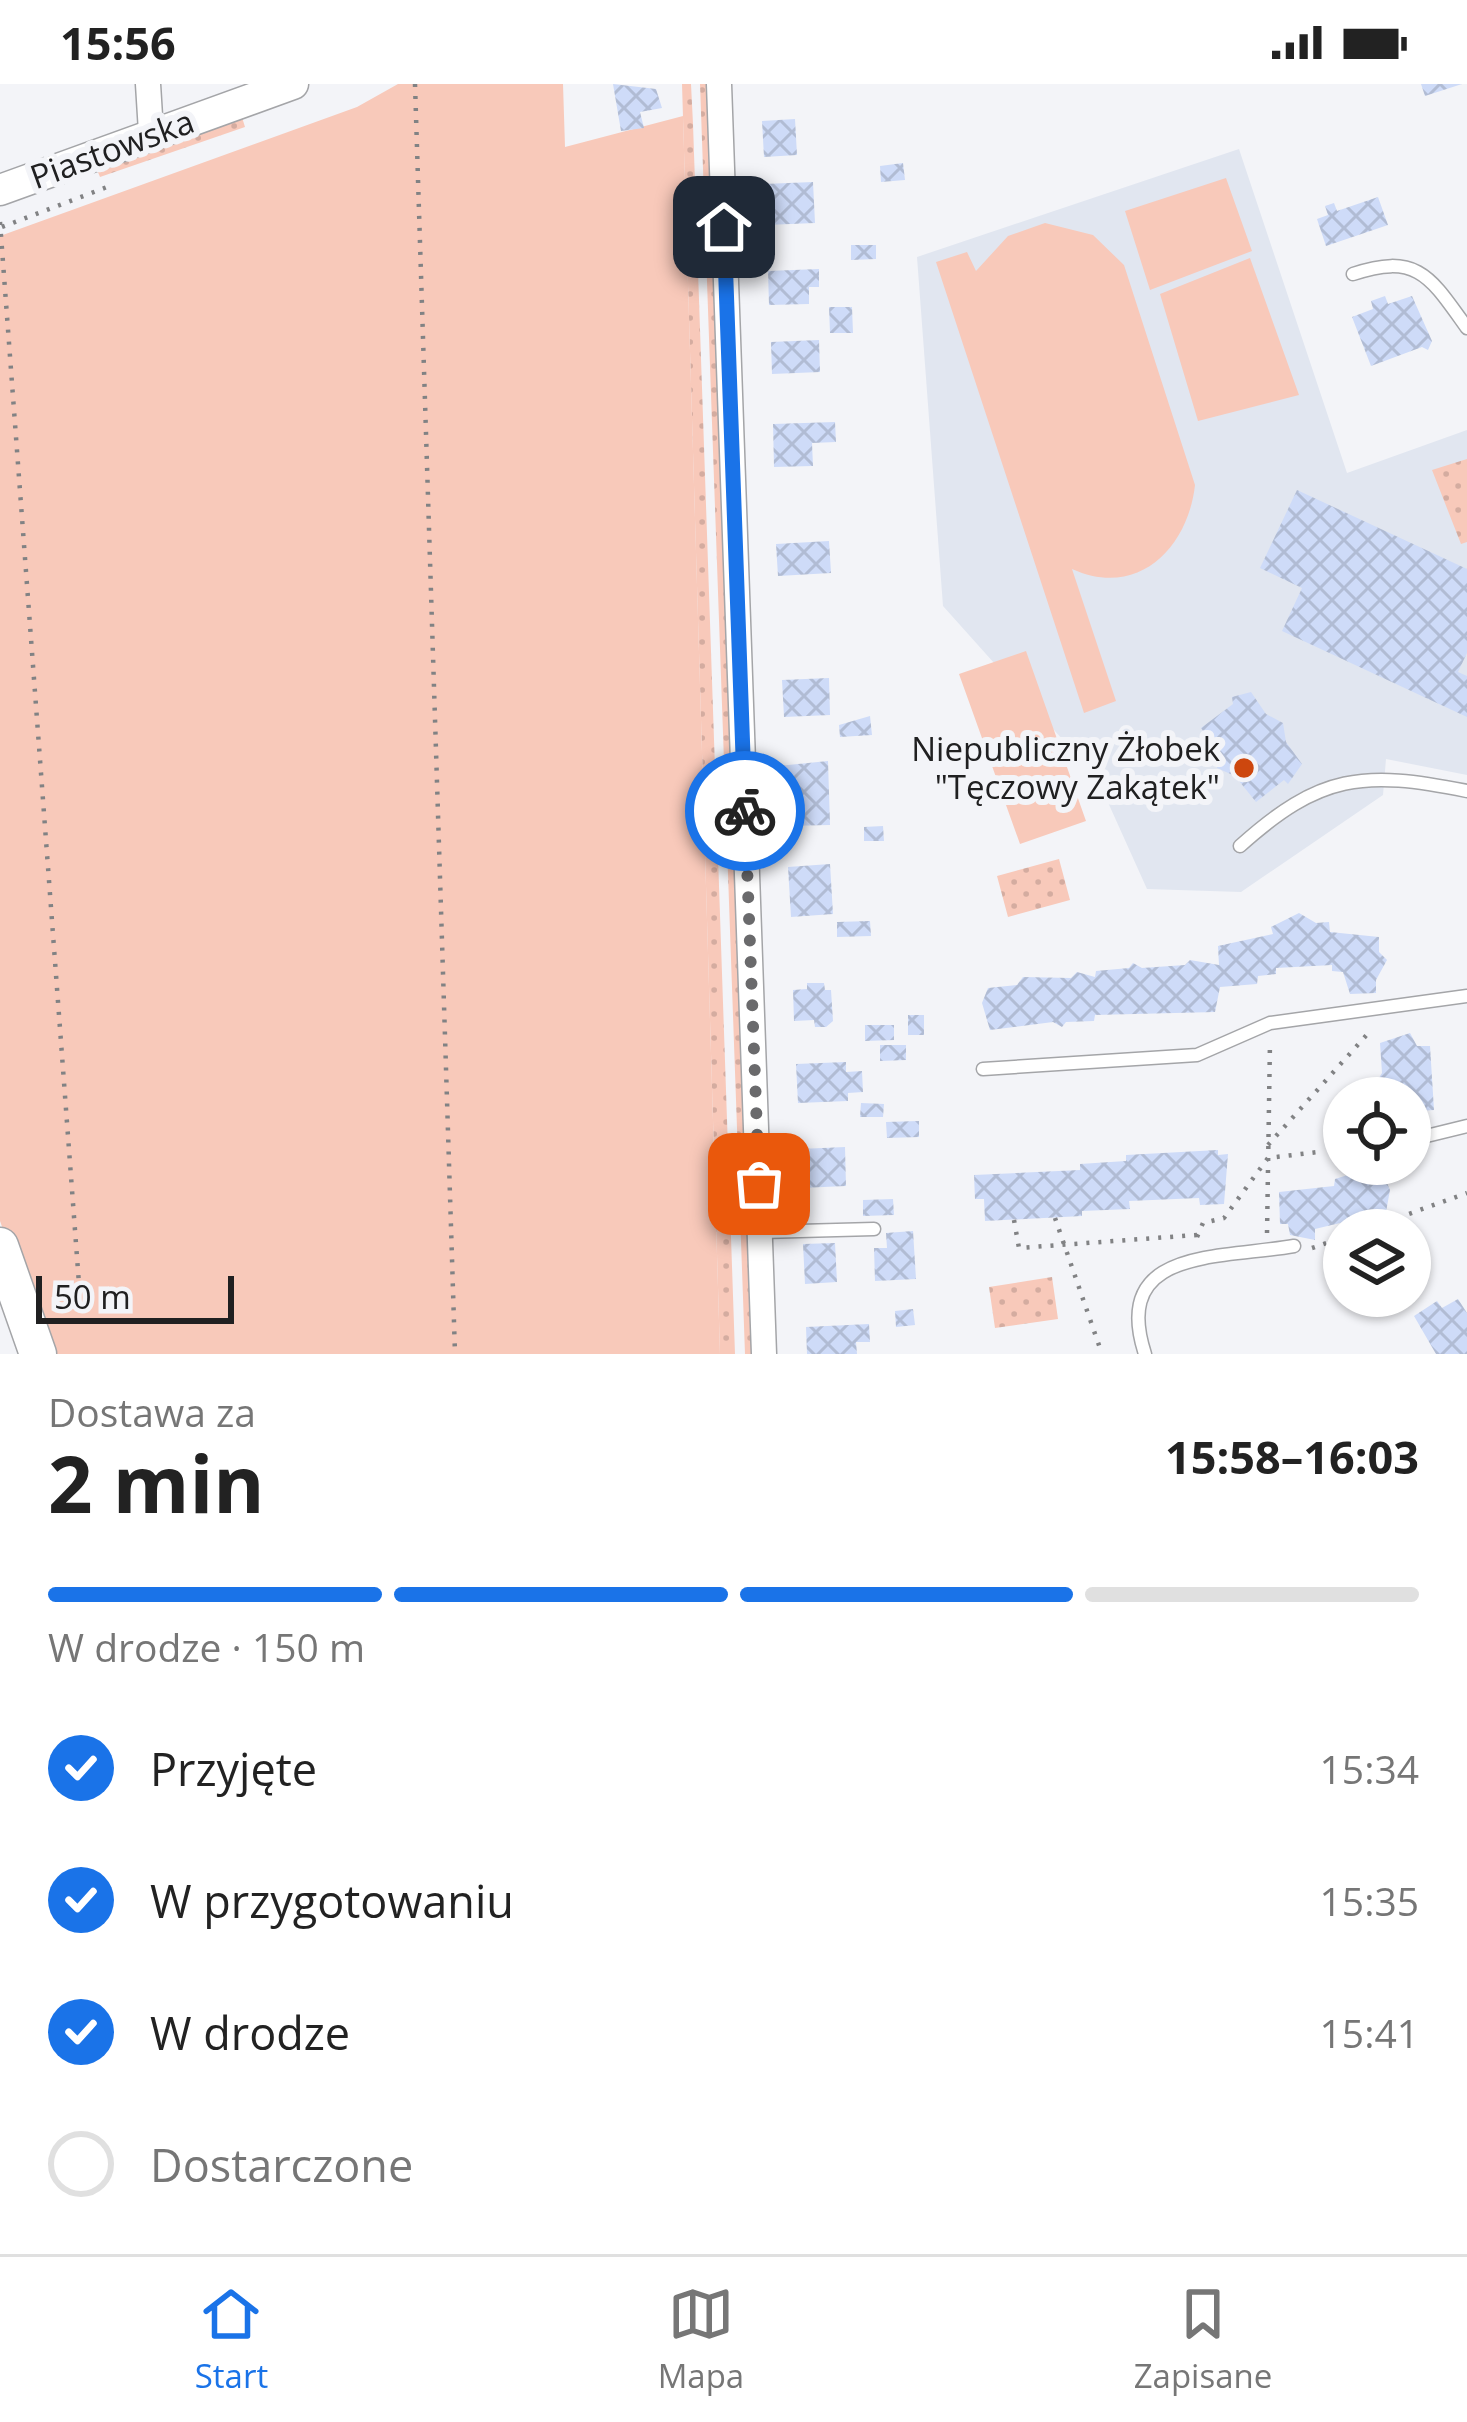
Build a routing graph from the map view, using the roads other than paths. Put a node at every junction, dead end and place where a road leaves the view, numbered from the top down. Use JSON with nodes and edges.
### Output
{"nodes":[{"id":1,"x":148,"y":84,"type":"edge"},
{"id":2,"x":293,"y":84,"type":"edge"},
{"id":3,"x":719,"y":84,"type":"edge"},
{"id":4,"x":151,"y":132,"type":"junction"},
{"id":5,"x":0,"y":190,"type":"edge"},
{"id":6,"x":1353,"y":274,"type":"dead end"},
{"id":7,"x":1467,"y":328,"type":"edge"},
{"id":8,"x":1467,"y":791,"type":"edge"},
{"id":9,"x":1240,"y":846,"type":"dead end"},
{"id":10,"x":1467,"y":996,"type":"edge"},
{"id":11,"x":983,"y":1069,"type":"dead end"},
{"id":12,"x":1467,"y":1126,"type":"edge"},
{"id":13,"x":1431,"y":1135,"type":"edge"},
{"id":14,"x":874,"y":1229,"type":"dead end"},
{"id":15,"x":760,"y":1232,"type":"junction"},
{"id":16,"x":0,"y":1246,"type":"edge"},
{"id":17,"x":1294,"y":1246,"type":"dead end"},
{"id":18,"x":38,"y":1354,"type":"edge"},
{"id":19,"x":764,"y":1354,"type":"edge"},
{"id":20,"x":1145,"y":1354,"type":"edge"}],
"edges":[{"from":1,"to":4,"type":"street"},
{"from":2,"to":4,"type":"street","name":"Piastowska"},
{"from":3,"to":15,"type":"street"},
{"from":4,"to":5,"type":"street","name":"Piastowska"},
{"from":6,"to":7,"type":"lane"},
{"from":8,"to":9,"type":"lane"},
{"from":10,"to":11,"type":"lane"},
{"from":12,"to":13,"type":"lane"},
{"from":14,"to":15,"type":"lane"},
{"from":15,"to":19,"type":"street"},
{"from":16,"to":18,"type":"main road"},
{"from":17,"to":20,"type":"lane"}]}
